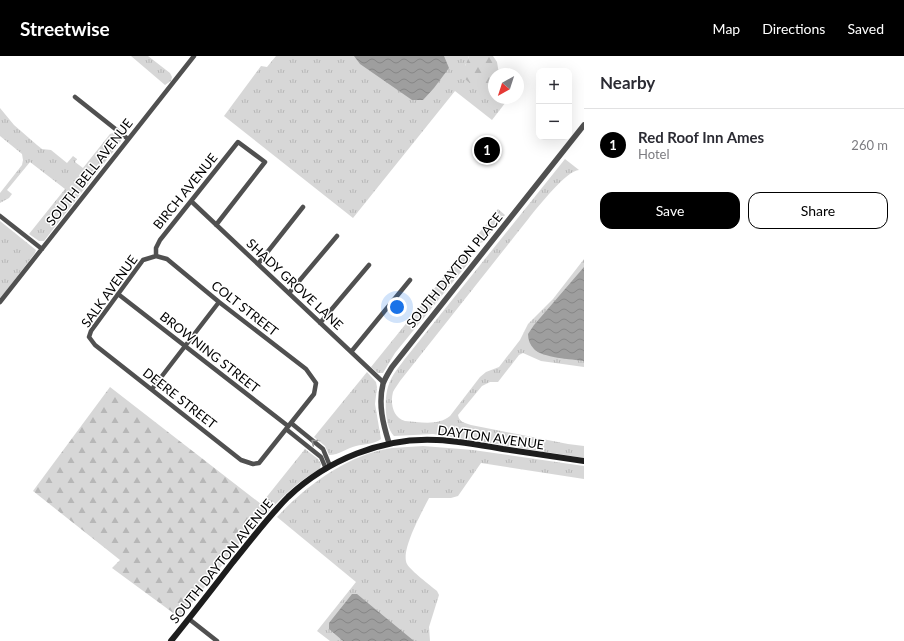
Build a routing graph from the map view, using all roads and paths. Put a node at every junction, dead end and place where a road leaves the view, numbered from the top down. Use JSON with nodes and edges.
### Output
{"nodes":[{"id":1,"x":194,"y":56,"type":"edge"},
{"id":2,"x":75,"y":97,"type":"dead end"},
{"id":3,"x":584,"y":125,"type":"edge"},
{"id":4,"x":128,"y":139,"type":"junction"},
{"id":5,"x":191,"y":201,"type":"junction"},
{"id":6,"x":303,"y":207,"type":"dead end"},
{"id":7,"x":0,"y":216,"type":"edge"},
{"id":8,"x":216,"y":224,"type":"junction"},
{"id":9,"x":337,"y":236,"type":"dead end"},
{"id":10,"x":42,"y":249,"type":"junction"},
{"id":11,"x":156,"y":256,"type":"junction"},
{"id":12,"x":258,"y":264,"type":"junction"},
{"id":13,"x":369,"y":265,"type":"dead end"},
{"id":14,"x":410,"y":280,"type":"dead end"},
{"id":15,"x":289,"y":293,"type":"junction"},
{"id":16,"x":118,"y":294,"type":"junction"},
{"id":17,"x":0,"y":302,"type":"edge"},
{"id":18,"x":219,"y":302,"type":"junction"},
{"id":19,"x":320,"y":323,"type":"junction"},
{"id":20,"x":95,"y":345,"type":"joint"},
{"id":21,"x":185,"y":346,"type":"junction"},
{"id":22,"x":351,"y":352,"type":"junction"},
{"id":23,"x":383,"y":382,"type":"junction"},
{"id":24,"x":152,"y":389,"type":"junction"},
{"id":25,"x":288,"y":426,"type":"junction"},
{"id":26,"x":389,"y":443,"type":"junction"},
{"id":27,"x":584,"y":461,"type":"edge"},
{"id":28,"x":328,"y":468,"type":"junction"},
{"id":29,"x":289,"y":496,"type":"joint"},
{"id":30,"x":189,"y":619,"type":"junction"},
{"id":31,"x":172,"y":641,"type":"edge"},
{"id":32,"x":217,"y":641,"type":"edge"}],
"edges":[{"from":1,"to":4,"type":"street","name":"SOUTH BELL AVENUE"},
{"from":2,"to":4,"type":"street"},
{"from":3,"to":23,"type":"street","name":"SOUTH DAYTON PLACE"},
{"from":4,"to":10,"type":"street","name":"SOUTH BELL AVENUE"},
{"from":5,"to":8,"type":"street","name":"SHADY GROVE LANE"},
{"from":5,"to":8,"type":"street","name":"BIRCH AVENUE"},
{"from":5,"to":11,"type":"street","name":"BIRCH AVENUE"},
{"from":6,"to":12,"type":"street"},
{"from":7,"to":10,"type":"street"},
{"from":8,"to":12,"type":"street","name":"SHADY GROVE LANE"},
{"from":9,"to":15,"type":"street"},
{"from":10,"to":17,"type":"street","name":"SOUTH BELL AVENUE"},
{"from":11,"to":16,"type":"street","name":"SALK AVENUE"},
{"from":11,"to":18,"type":"street","name":"COLT STREET"},
{"from":12,"to":15,"type":"street","name":"SHADY GROVE LANE"},
{"from":13,"to":19,"type":"street"},
{"from":14,"to":22,"type":"street"},
{"from":15,"to":19,"type":"street","name":"SHADY GROVE LANE"},
{"from":16,"to":20,"type":"street","name":"SALK AVENUE"},
{"from":16,"to":21,"type":"street","name":"BROWNING STREET"},
{"from":18,"to":21,"type":"street"},
{"from":18,"to":25,"type":"street","name":"COLT STREET"},
{"from":19,"to":22,"type":"street","name":"SHADY GROVE LANE"},
{"from":20,"to":24,"type":"street","name":"DEERE STREET"},
{"from":21,"to":24,"type":"street"},
{"from":21,"to":25,"type":"street","name":"BROWNING STREET"},
{"from":22,"to":23,"type":"street","name":"SHADY GROVE LANE"},
{"from":23,"to":26,"type":"street","name":"SOUTH DAYTON PLACE"},
{"from":24,"to":25,"type":"street","name":"DEERE STREET"},
{"from":25,"to":28,"type":"street","name":"BROWNING STREET"},
{"from":28,"to":25,"type":"street","name":"BROWNING STREET","one_way":true},
{"from":26,"to":27,"type":"main road","name":"DAYTON AVENUE"},
{"from":26,"to":28,"type":"main road","name":"DAYTON AVENUE"},
{"from":28,"to":29,"type":"main road","name":"DAYTON AVENUE"},
{"from":29,"to":30,"type":"main road","name":"SOUTH DAYTON AVENUE"},
{"from":30,"to":31,"type":"main road","name":"SOUTH DAYTON AVENUE"},
{"from":30,"to":32,"type":"street"}]}
